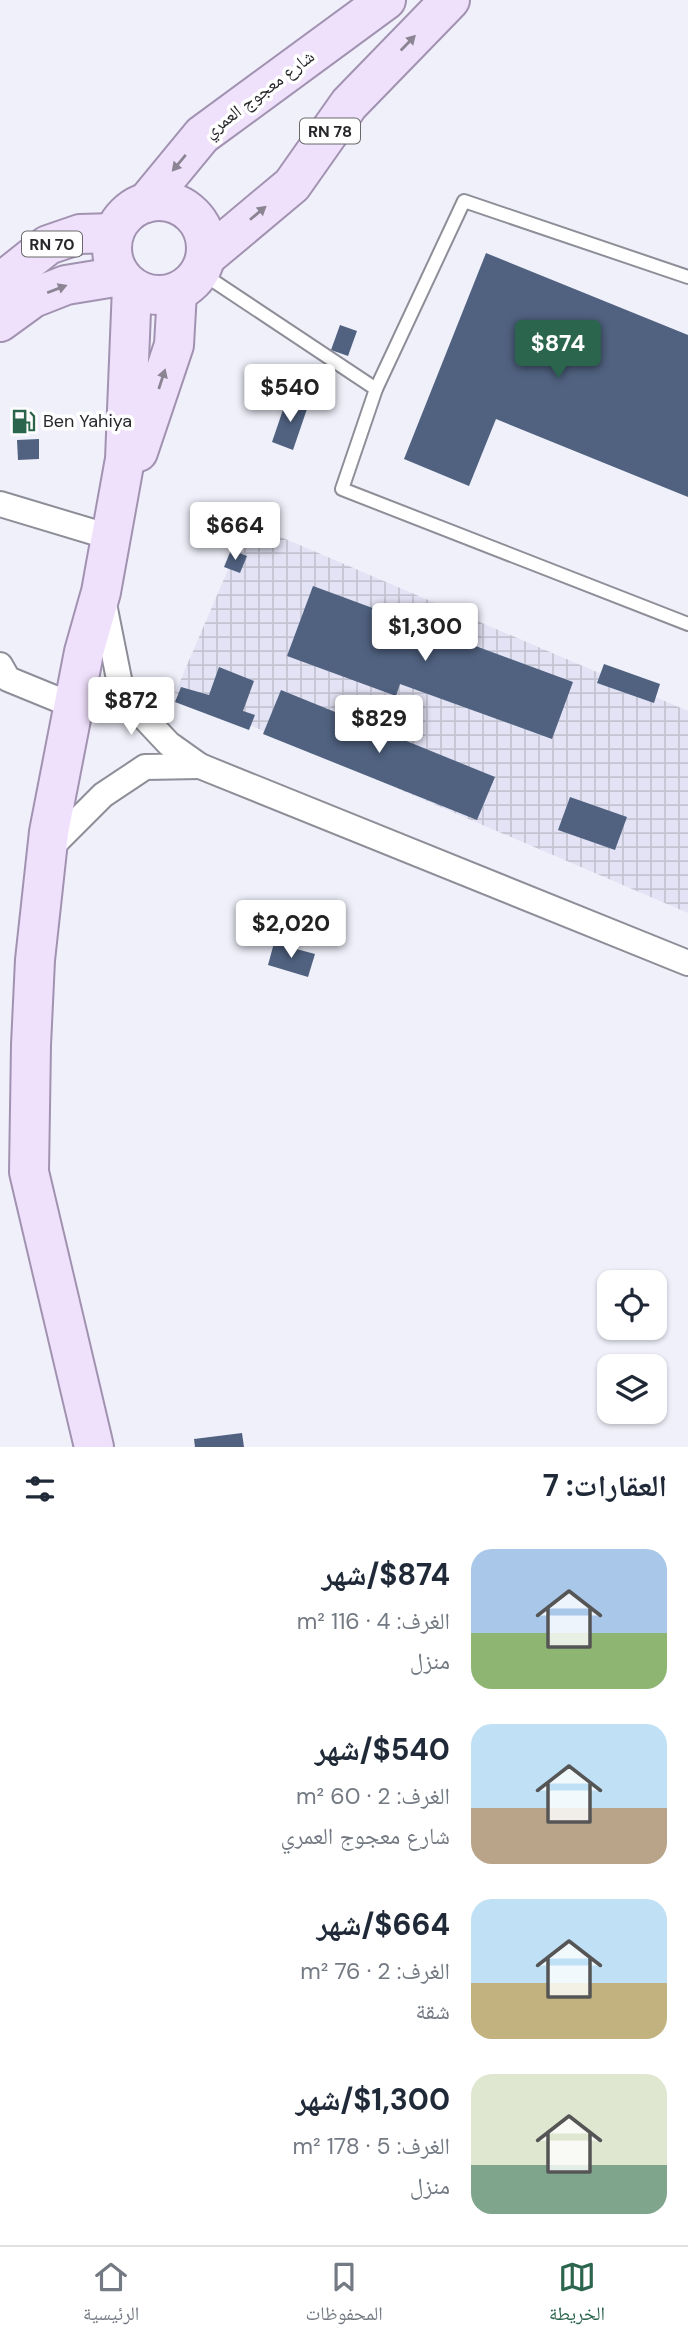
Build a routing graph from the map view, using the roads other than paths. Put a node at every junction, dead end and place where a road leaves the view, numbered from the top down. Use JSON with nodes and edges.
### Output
{"nodes":[{"id":1,"x":450,"y":0,"type":"edge"},
{"id":2,"x":368,"y":9,"type":"edge"},
{"id":3,"x":146,"y":203,"type":"junction"},
{"id":4,"x":114,"y":233,"type":"junction"},
{"id":5,"x":195,"y":274,"type":"junction"},
{"id":6,"x":688,"y":277,"type":"edge"},
{"id":7,"x":126,"y":281,"type":"junction"},
{"id":8,"x":0,"y":283,"type":"edge"},
{"id":9,"x":0,"y":322,"type":"edge"},
{"id":10,"x":376,"y":388,"type":"junction"},
{"id":11,"x":0,"y":504,"type":"edge"},
{"id":12,"x":110,"y":537,"type":"junction"},
{"id":13,"x":102,"y":592,"type":"junction"},
{"id":14,"x":688,"y":624,"type":"edge"},
{"id":15,"x":0,"y":666,"type":"edge"},
{"id":16,"x":74,"y":706,"type":"junction"},
{"id":17,"x":200,"y":766,"type":"junction"},
{"id":18,"x":47,"y":852,"type":"junction"},
{"id":19,"x":688,"y":963,"type":"edge"},
{"id":20,"x":94,"y":1447,"type":"edge"}],
"edges":[{"from":5,"to":1,"type":"main road","number":"RN 78","one_way":true},
{"from":2,"to":3,"type":"main road","name":"شارع معجوج العمري","one_way":true},
{"from":3,"to":4,"type":"main road"},
{"from":3,"to":5,"type":"main road"},
{"from":4,"to":7,"type":"main road"},
{"from":4,"to":8,"type":"main road","number":"RN 70"},
{"from":5,"to":7,"type":"main road"},
{"from":5,"to":10,"type":"lane"},
{"from":12,"to":5,"type":"main road","one_way":true},
{"from":6,"to":10,"type":"lane"},
{"from":9,"to":7,"type":"main road","one_way":true},
{"from":7,"to":12,"type":"main road"},
{"from":10,"to":14,"type":"lane"},
{"from":11,"to":12,"type":"street"},
{"from":12,"to":13,"type":"main road"},
{"from":13,"to":16,"type":"main road"},
{"from":13,"to":17,"type":"street"},
{"from":15,"to":16,"type":"street"},
{"from":16,"to":18,"type":"main road"},
{"from":17,"to":18,"type":"street"},
{"from":17,"to":19,"type":"street"},
{"from":18,"to":20,"type":"main road"}]}
